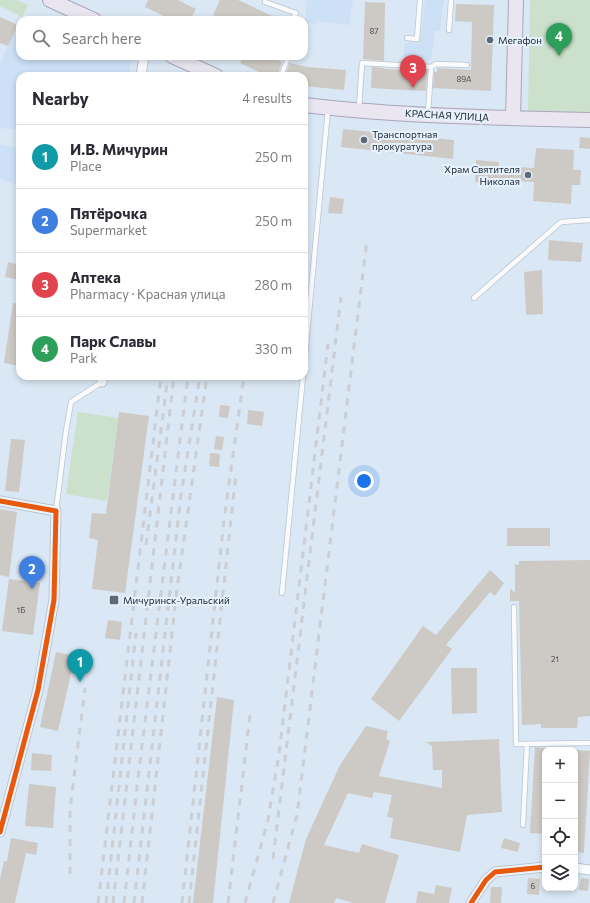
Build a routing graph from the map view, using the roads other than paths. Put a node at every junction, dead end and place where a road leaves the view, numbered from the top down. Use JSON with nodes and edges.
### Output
{"nodes":[{"id":1,"x":50,"y":0,"type":"edge"},
{"id":2,"x":420,"y":0,"type":"edge"},
{"id":3,"x":451,"y":0,"type":"edge"},
{"id":4,"x":516,"y":0,"type":"edge"},
{"id":5,"x":265,"y":2,"type":"dead end"},
{"id":6,"x":85,"y":16,"type":"edge"},
{"id":7,"x":295,"y":16,"type":"edge"},
{"id":8,"x":449,"y":30,"type":"dead end"},
{"id":9,"x":407,"y":38,"type":"dead end"},
{"id":10,"x":143,"y":60,"type":"edge"},
{"id":11,"x":181,"y":60,"type":"edge"},
{"id":12,"x":287,"y":60,"type":"edge"},
{"id":13,"x":466,"y":65,"type":"dead end"},
{"id":14,"x":431,"y":67,"type":"junction"},
{"id":15,"x":142,"y":72,"type":"edge"},
{"id":16,"x":207,"y":72,"type":"edge"},
{"id":17,"x":283,"y":72,"type":"edge"},
{"id":18,"x":308,"y":105,"type":"edge"},
{"id":19,"x":329,"y":108,"type":"junction"},
{"id":20,"x":359,"y":110,"type":"junction"},
{"id":21,"x":428,"y":114,"type":"junction"},
{"id":22,"x":513,"y":118,"type":"junction"},
{"id":23,"x":590,"y":120,"type":"edge"},
{"id":24,"x":590,"y":220,"type":"edge"},
{"id":25,"x":474,"y":298,"type":"dead end"},
{"id":26,"x":308,"y":325,"type":"edge"},
{"id":27,"x":101,"y":380,"type":"edge"},
{"id":28,"x":303,"y":380,"type":"edge"},
{"id":29,"x":0,"y":501,"type":"edge"},
{"id":30,"x":56,"y":511,"type":"junction"},
{"id":31,"x":282,"y":593,"type":"dead end"},
{"id":32,"x":514,"y":607,"type":"dead end"},
{"id":33,"x":590,"y":743,"type":"edge"},
{"id":34,"x":527,"y":744,"type":"junction"},
{"id":35,"x":523,"y":825,"type":"dead end"},
{"id":36,"x":0,"y":832,"type":"edge"},
{"id":37,"x":542,"y":867,"type":"edge"},
{"id":38,"x":578,"y":868,"type":"edge"},
{"id":39,"x":590,"y":870,"type":"edge"},
{"id":40,"x":472,"y":903,"type":"edge"}],
"edges":[{"from":1,"to":6,"type":"main road"},
{"from":2,"to":9,"type":"lane"},
{"from":3,"to":8,"type":"lane"},
{"from":4,"to":22,"type":"main road"},
{"from":5,"to":7,"type":"lane"},
{"from":10,"to":15,"type":"street"},
{"from":11,"to":16,"type":"main road"},
{"from":12,"to":17,"type":"lane"},
{"from":13,"to":14,"type":"lane"},
{"from":14,"to":20,"type":"lane"},
{"from":14,"to":21,"type":"lane"},
{"from":18,"to":19,"type":"main road","name":"КРАСНАЯ УЛИЦА"},
{"from":19,"to":20,"type":"main road","name":"КРАСНАЯ УЛИЦА"},
{"from":19,"to":26,"type":"lane"},
{"from":20,"to":21,"type":"main road","name":"КРАСНАЯ УЛИЦА"},
{"from":21,"to":22,"type":"main road","name":"КРАСНАЯ УЛИЦА"},
{"from":22,"to":23,"type":"main road","name":"КРАСНАЯ УЛИЦА"},
{"from":24,"to":25,"type":"lane"},
{"from":27,"to":30,"type":"lane"},
{"from":28,"to":31,"type":"lane"},
{"from":29,"to":30,"type":"street"},
{"from":30,"to":36,"type":"street"},
{"from":32,"to":34,"type":"lane"},
{"from":33,"to":34,"type":"lane"},
{"from":34,"to":35,"type":"lane"},
{"from":37,"to":40,"type":"street"},
{"from":38,"to":39,"type":"street"}]}
